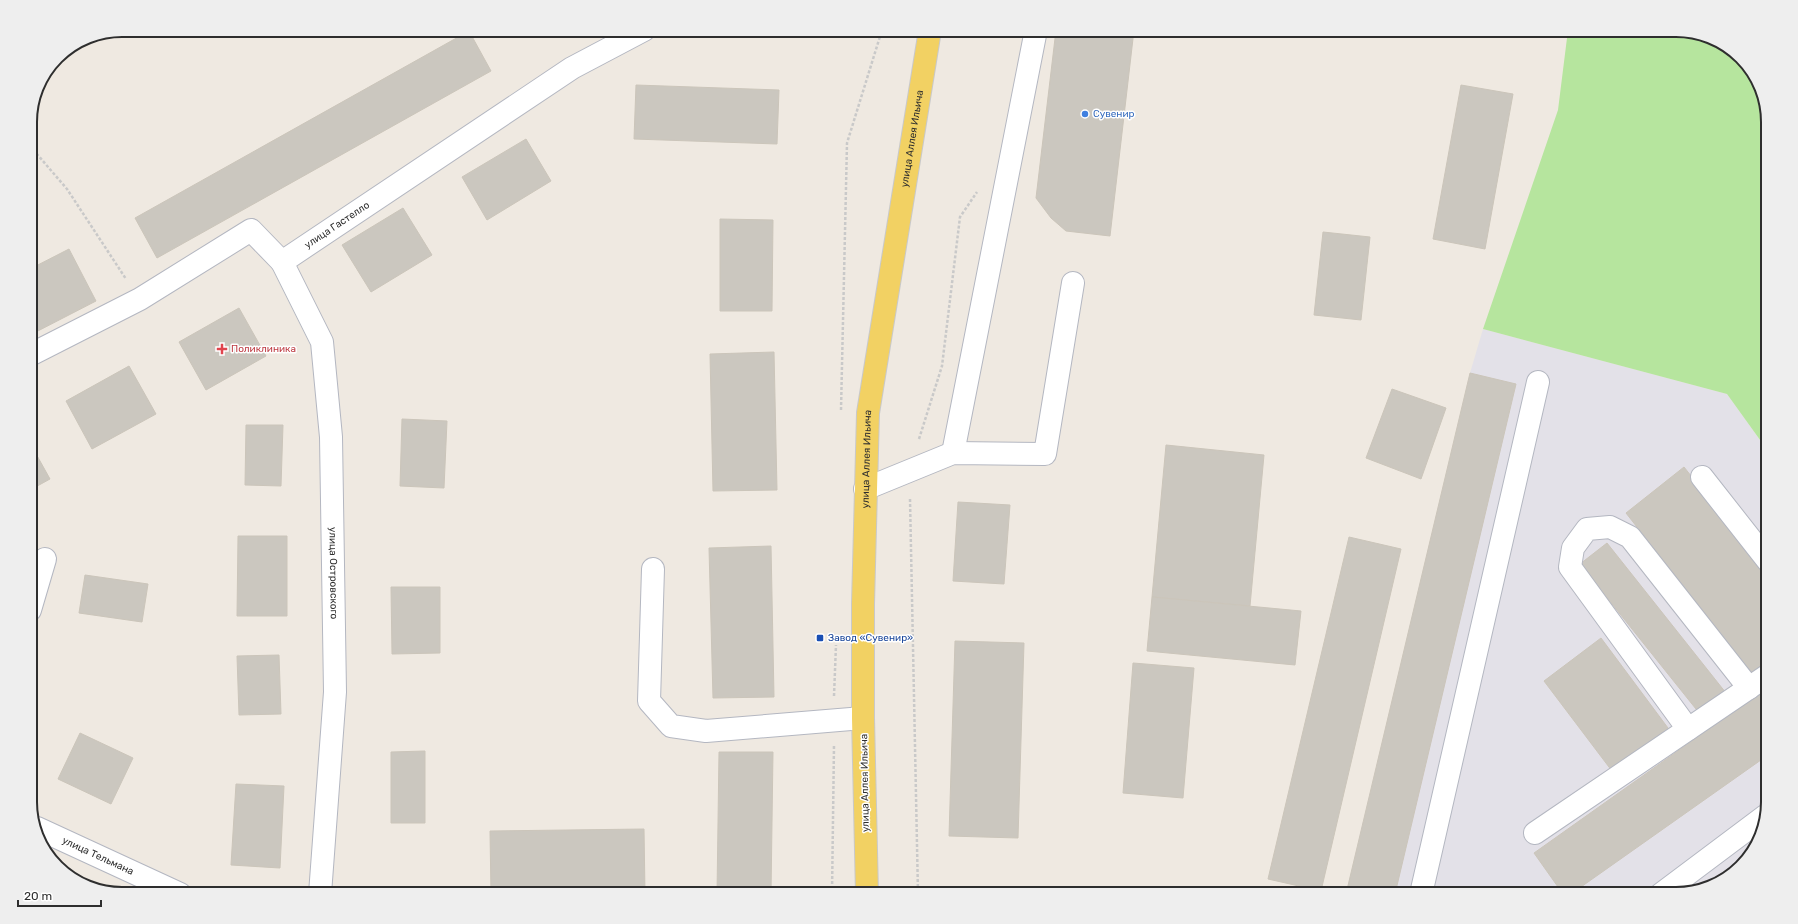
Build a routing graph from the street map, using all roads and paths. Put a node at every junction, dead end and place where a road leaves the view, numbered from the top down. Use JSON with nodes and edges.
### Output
{"nodes":[{"id":1,"x":631,"y":37,"type":"edge"},
{"id":2,"x":929,"y":37,"type":"edge"},
{"id":3,"x":1035,"y":37,"type":"edge"},
{"id":4,"x":37,"y":154,"type":"edge"},
{"id":5,"x":282,"y":262,"type":"junction"},
{"id":6,"x":1073,"y":283,"type":"dead end"},
{"id":7,"x":140,"y":299,"type":"junction"},
{"id":8,"x":37,"y":350,"type":"edge"},
{"id":9,"x":1538,"y":382,"type":"dead end"},
{"id":10,"x":953,"y":454,"type":"junction"},
{"id":11,"x":1702,"y":477,"type":"dead end"},
{"id":12,"x":865,"y":490,"type":"junction"},
{"id":13,"x":1761,"y":552,"type":"edge"},
{"id":14,"x":45,"y":559,"type":"dead end"},
{"id":15,"x":653,"y":569,"type":"dead end"},
{"id":16,"x":37,"y":586,"type":"edge"},
{"id":17,"x":1761,"y":680,"type":"edge"},
{"id":18,"x":1749,"y":688,"type":"junction"},
{"id":19,"x":863,"y":718,"type":"junction"},
{"id":20,"x":1688,"y":730,"type":"junction"},
{"id":21,"x":1758,"y":821,"type":"edge"},
{"id":22,"x":43,"y":831,"type":"edge"},
{"id":23,"x":1535,"y":833,"type":"dead end"},
{"id":24,"x":165,"y":887,"type":"edge"},
{"id":25,"x":321,"y":887,"type":"edge"},
{"id":26,"x":868,"y":887,"type":"edge"},
{"id":27,"x":1423,"y":887,"type":"edge"},
{"id":28,"x":1670,"y":887,"type":"edge"}],
"edges":[{"from":1,"to":5,"type":"street","name":"улица Гастелло"},
{"from":2,"to":12,"type":"main road","name":"улица Аллея Ильича"},
{"from":3,"to":10,"type":"street"},
{"from":4,"to":7,"type":"path"},
{"from":5,"to":7,"type":"street"},
{"from":5,"to":25,"type":"street","name":"улица Островского"},
{"from":6,"to":10,"type":"street"},
{"from":7,"to":8,"type":"street"},
{"from":9,"to":27,"type":"street"},
{"from":10,"to":12,"type":"street"},
{"from":11,"to":13,"type":"street"},
{"from":12,"to":19,"type":"main road","name":"улица Аллея Ильича"},
{"from":14,"to":16,"type":"street"},
{"from":15,"to":19,"type":"street"},
{"from":17,"to":18,"type":"street"},
{"from":18,"to":20,"type":"street"},
{"from":18,"to":20,"type":"street"},
{"from":19,"to":26,"type":"main road","name":"улица Аллея Ильича"},
{"from":20,"to":23,"type":"street"},
{"from":21,"to":28,"type":"street"},
{"from":22,"to":24,"type":"street","name":"улица Тельмана"}]}
